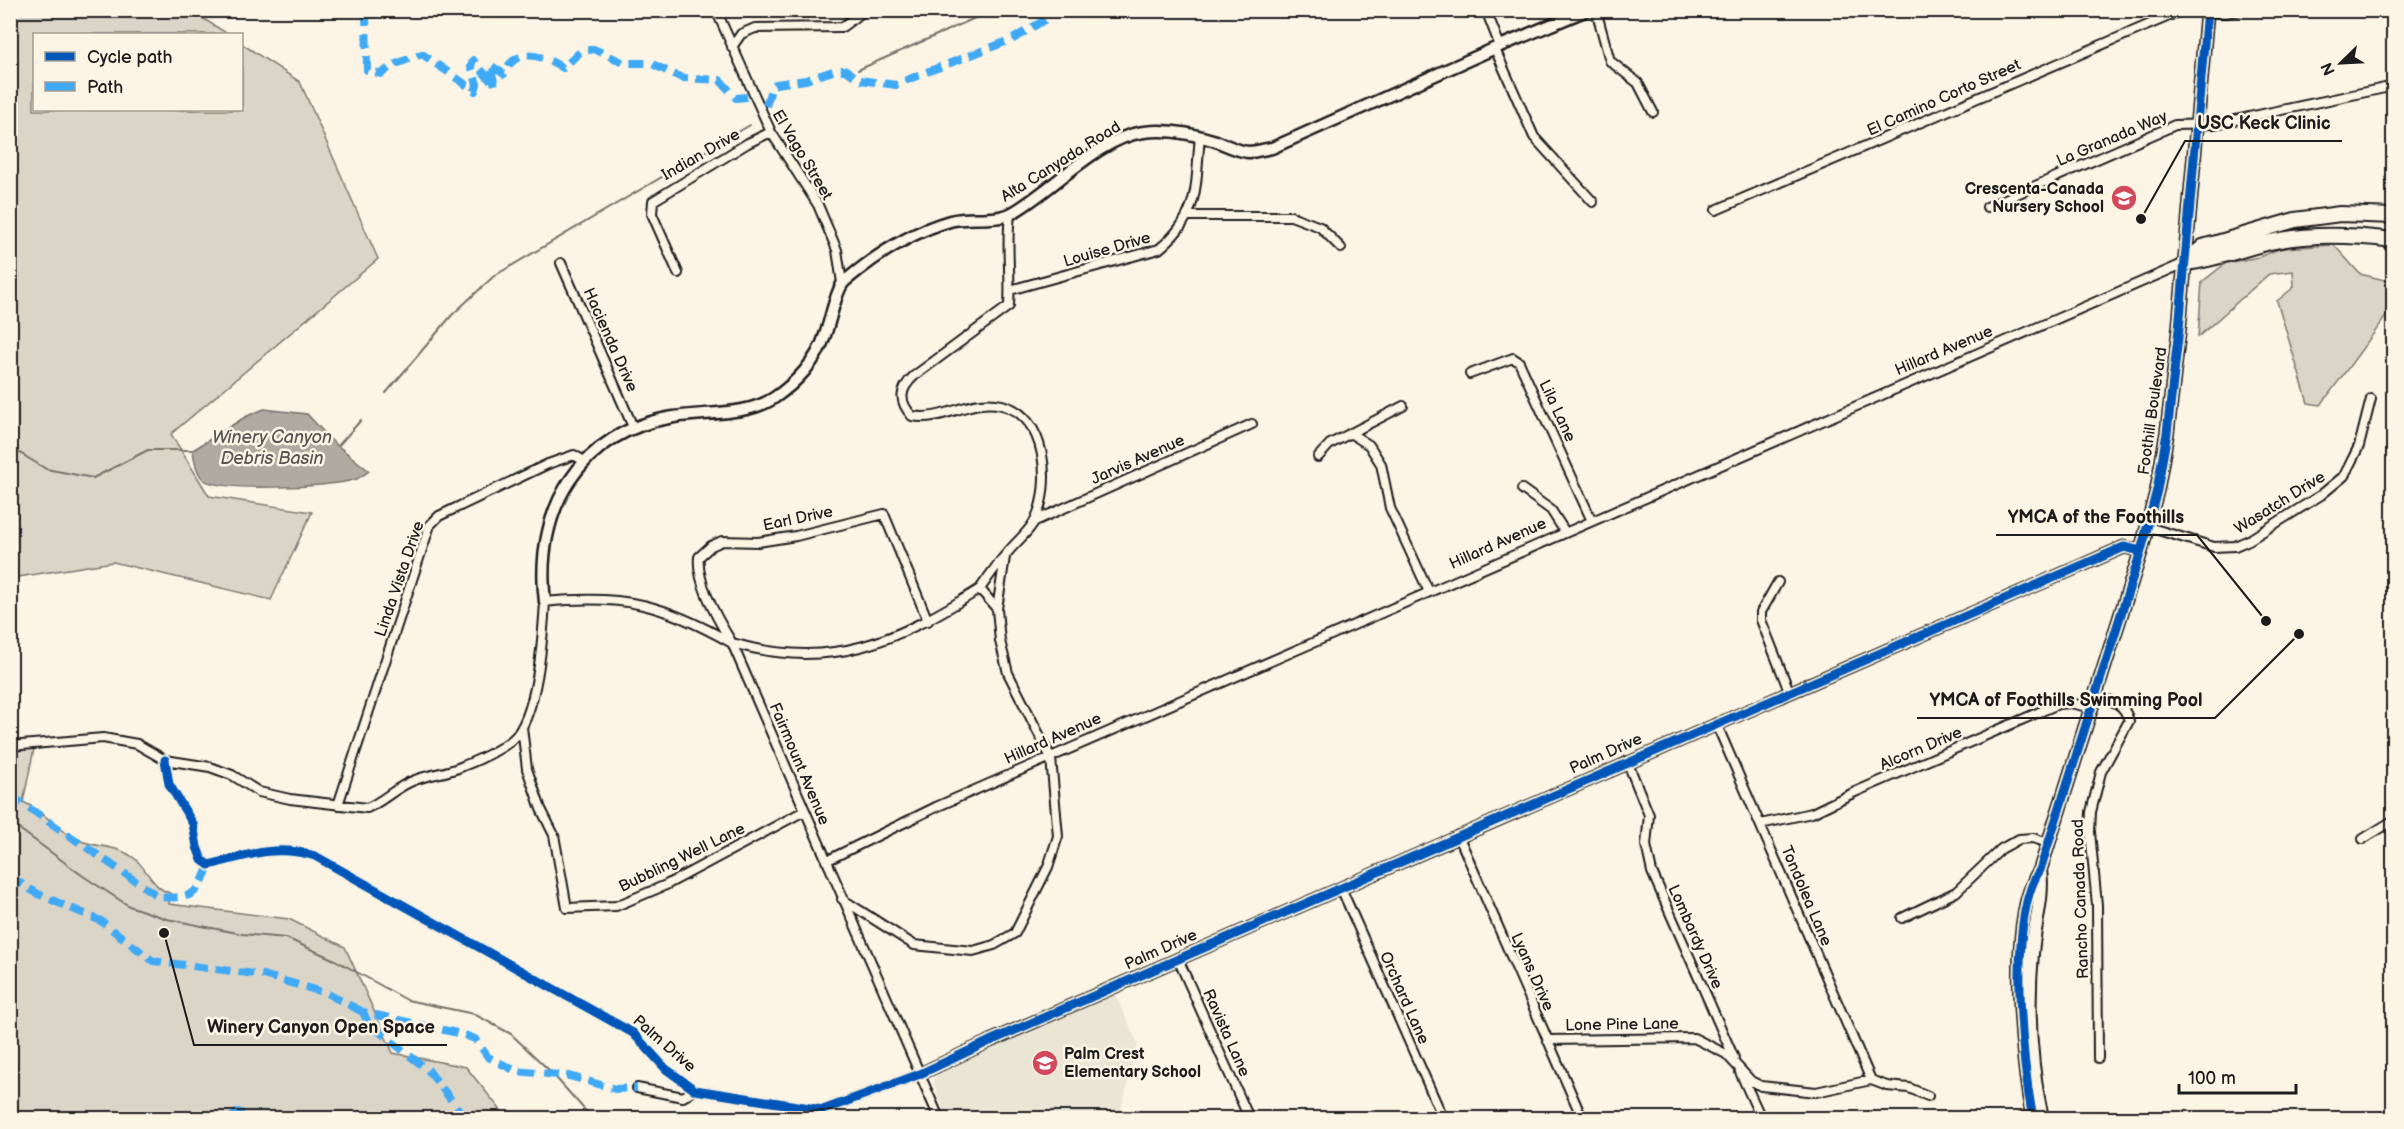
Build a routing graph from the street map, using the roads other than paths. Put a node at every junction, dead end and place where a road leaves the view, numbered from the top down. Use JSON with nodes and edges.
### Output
{"nodes":[{"id":1,"x":716,"y":10,"type":"edge"},
{"id":2,"x":865,"y":10,"type":"edge"},
{"id":3,"x":1486,"y":10,"type":"edge"},
{"id":4,"x":1587,"y":10,"type":"edge"},
{"id":5,"x":1596,"y":10,"type":"edge"},
{"id":6,"x":2183,"y":10,"type":"edge"},
{"id":7,"x":2241,"y":10,"type":"edge"},
{"id":8,"x":2206,"y":11,"type":"edge"},
{"id":9,"x":732,"y":47,"type":"junction"},
{"id":10,"x":1498,"y":47,"type":"junction"},
{"id":11,"x":2394,"y":86,"type":"edge"},
{"id":12,"x":1653,"y":112,"type":"dead end"},
{"id":13,"x":2197,"y":124,"type":"junction"},
{"id":14,"x":771,"y":132,"type":"junction"},
{"id":15,"x":1200,"y":136,"type":"junction"},
{"id":16,"x":1593,"y":202,"type":"dead end"},
{"id":17,"x":1987,"y":207,"type":"dead end"},
{"id":18,"x":1716,"y":210,"type":"dead end"},
{"id":19,"x":1010,"y":215,"type":"junction"},
{"id":20,"x":1190,"y":216,"type":"junction"},
{"id":21,"x":2394,"y":216,"type":"edge"},
{"id":22,"x":2394,"y":240,"type":"edge"},
{"id":23,"x":1341,"y":248,"type":"dead end"},
{"id":24,"x":561,"y":263,"type":"dead end"},
{"id":25,"x":2185,"y":263,"type":"junction"},
{"id":26,"x":678,"y":273,"type":"dead end"},
{"id":27,"x":842,"y":283,"type":"junction"},
{"id":28,"x":1010,"y":290,"type":"junction"},
{"id":29,"x":1470,"y":374,"type":"dead end"},
{"id":30,"x":2372,"y":399,"type":"dead end"},
{"id":31,"x":1403,"y":406,"type":"dead end"},
{"id":32,"x":1252,"y":424,"type":"dead end"},
{"id":33,"x":633,"y":427,"type":"junction"},
{"id":34,"x":1350,"y":433,"type":"junction"},
{"id":35,"x":1318,"y":457,"type":"dead end"},
{"id":36,"x":584,"y":461,"type":"junction"},
{"id":37,"x":1522,"y":489,"type":"dead end"},
{"id":38,"x":1592,"y":520,"type":"junction"},
{"id":39,"x":1035,"y":521,"type":"junction"},
{"id":40,"x":2148,"y":527,"type":"junction"},
{"id":41,"x":1565,"y":532,"type":"junction"},
{"id":42,"x":2141,"y":551,"type":"junction"},
{"id":43,"x":1005,"y":554,"type":"junction"},
{"id":44,"x":1778,"y":582,"type":"dead end"},
{"id":45,"x":980,"y":589,"type":"junction"},
{"id":46,"x":1429,"y":592,"type":"junction"},
{"id":47,"x":545,"y":602,"type":"junction"},
{"id":48,"x":997,"y":609,"type":"junction"},
{"id":49,"x":928,"y":621,"type":"junction"},
{"id":50,"x":732,"y":643,"type":"junction"},
{"id":51,"x":1789,"y":691,"type":"junction"},
{"id":52,"x":2093,"y":702,"type":"junction"},
{"id":53,"x":1716,"y":723,"type":"junction"},
{"id":54,"x":522,"y":727,"type":"junction"},
{"id":55,"x":10,"y":746,"type":"edge"},
{"id":56,"x":1051,"y":758,"type":"junction"},
{"id":57,"x":165,"y":760,"type":"junction"},
{"id":58,"x":1627,"y":761,"type":"junction"},
{"id":59,"x":338,"y":805,"type":"junction"},
{"id":60,"x":804,"y":811,"type":"junction"},
{"id":61,"x":2394,"y":820,"type":"edge"},
{"id":62,"x":1760,"y":824,"type":"junction"},
{"id":63,"x":1458,"y":835,"type":"junction"},
{"id":64,"x":2363,"y":839,"type":"dead end"},
{"id":65,"x":2048,"y":843,"type":"junction"},
{"id":66,"x":826,"y":861,"type":"junction"},
{"id":67,"x":1341,"y":888,"type":"junction"},
{"id":68,"x":842,"y":899,"type":"junction"},
{"id":69,"x":1902,"y":918,"type":"dead end"},
{"id":70,"x":1178,"y":959,"type":"junction"},
{"id":71,"x":1547,"y":1040,"type":"junction"},
{"id":72,"x":2098,"y":1058,"type":"dead end"},
{"id":73,"x":1736,"y":1064,"type":"junction"},
{"id":74,"x":920,"y":1074,"type":"junction"},
{"id":75,"x":1871,"y":1080,"type":"junction"},
{"id":76,"x":637,"y":1088,"type":"dead end"},
{"id":77,"x":694,"y":1090,"type":"junction"},
{"id":78,"x":1928,"y":1096,"type":"dead end"},
{"id":79,"x":2034,"y":1117,"type":"edge"},
{"id":80,"x":939,"y":1119,"type":"edge"},
{"id":81,"x":1249,"y":1119,"type":"edge"},
{"id":82,"x":1443,"y":1119,"type":"edge"},
{"id":83,"x":1582,"y":1119,"type":"edge"},
{"id":84,"x":1761,"y":1119,"type":"edge"}],
"edges":[{"from":1,"to":9,"type":"street","name":"El Vago Street"},
{"from":2,"to":9,"type":"street"},
{"from":3,"to":10,"type":"street"},
{"from":4,"to":10,"type":"street","name":"Alta Canyada Road"},
{"from":5,"to":12,"type":"street"},
{"from":6,"to":18,"type":"street","name":"El Camino Corto Street"},
{"from":7,"to":8,"type":"street"},
{"from":8,"to":13,"type":"main road","name":"Foothill Boulevard"},
{"from":9,"to":14,"type":"street","name":"El Vago Street"},
{"from":10,"to":15,"type":"street","name":"Alta Canyada Road"},
{"from":10,"to":16,"type":"street"},
{"from":11,"to":13,"type":"street","name":"La Granada Way"},
{"from":13,"to":17,"type":"street","name":"La Granada Way"},
{"from":13,"to":25,"type":"main road","name":"Foothill Boulevard"},
{"from":14,"to":26,"type":"street","name":"Indian Drive"},
{"from":14,"to":27,"type":"street","name":"El Vago Street"},
{"from":15,"to":19,"type":"street","name":"Alta Canyada Road"},
{"from":15,"to":20,"type":"street","name":"Louise Drive"},
{"from":19,"to":27,"type":"street","name":"Alta Canyada Road"},
{"from":19,"to":28,"type":"street"},
{"from":20,"to":23,"type":"street"},
{"from":20,"to":28,"type":"street","name":"Louise Drive"},
{"from":21,"to":25,"type":"highway","name":"Hillard Avenue"},
{"from":22,"to":25,"type":"highway","name":"Hillard Avenue"},
{"from":24,"to":33,"type":"street","name":"Hacienda Drive"},
{"from":25,"to":38,"type":"street","name":"Hillard Avenue"},
{"from":25,"to":40,"type":"main road","name":"Foothill Boulevard"},
{"from":27,"to":33,"type":"street"},
{"from":28,"to":39,"type":"street"},
{"from":29,"to":38,"type":"street","name":"Lila Lane"},
{"from":30,"to":40,"type":"street","name":"Wasatch Drive"},
{"from":31,"to":34,"type":"street"},
{"from":32,"to":39,"type":"street","name":"Jarvis Avenue"},
{"from":33,"to":36,"type":"street"},
{"from":34,"to":35,"type":"street"},
{"from":34,"to":46,"type":"street"},
{"from":36,"to":47,"type":"street"},
{"from":36,"to":59,"type":"street","name":"Linda Vista Drive"},
{"from":37,"to":41,"type":"street"},
{"from":38,"to":41,"type":"street","name":"Hillard Avenue"},
{"from":39,"to":43,"type":"street"},
{"from":40,"to":42,"type":"main road","name":"Foothill Boulevard"},
{"from":41,"to":46,"type":"street","name":"Hillard Avenue"},
{"from":42,"to":51,"type":"street","name":"Palm Drive"},
{"from":42,"to":52,"type":"main road","name":"Foothill Boulevard"},
{"from":43,"to":45,"type":"street"},
{"from":43,"to":48,"type":"street"},
{"from":44,"to":51,"type":"street"},
{"from":45,"to":48,"type":"street"},
{"from":45,"to":49,"type":"street"},
{"from":46,"to":56,"type":"street","name":"Hillard Avenue"},
{"from":47,"to":50,"type":"street"},
{"from":47,"to":54,"type":"street"},
{"from":48,"to":56,"type":"street"},
{"from":49,"to":50,"type":"street"},
{"from":49,"to":50,"type":"street","name":"Earl Drive"},
{"from":50,"to":60,"type":"street","name":"Fairmount Avenue"},
{"from":51,"to":53,"type":"street","name":"Palm Drive"},
{"from":52,"to":62,"type":"street","name":"Alcorn Drive"},
{"from":52,"to":65,"type":"main road","name":"Foothill Boulevard"},
{"from":52,"to":72,"type":"street","name":"Rancho Canada Road"},
{"from":53,"to":58,"type":"street","name":"Palm Drive"},
{"from":53,"to":62,"type":"street","name":"Tondolea Lane"},
{"from":54,"to":59,"type":"street"},
{"from":54,"to":60,"type":"street","name":"Bubbling Well Lane"},
{"from":55,"to":57,"type":"street"},
{"from":56,"to":66,"type":"street","name":"Hillard Avenue"},
{"from":56,"to":68,"type":"street"},
{"from":57,"to":59,"type":"street"},
{"from":57,"to":77,"type":"street","name":"Palm Drive"},
{"from":58,"to":63,"type":"street","name":"Palm Drive"},
{"from":58,"to":73,"type":"street","name":"Lombardy Drive"},
{"from":60,"to":66,"type":"street","name":"Fairmount Avenue"},
{"from":61,"to":64,"type":"street"},
{"from":62,"to":75,"type":"street","name":"Tondolea Lane"},
{"from":63,"to":67,"type":"street","name":"Palm Drive"},
{"from":63,"to":71,"type":"street","name":"Lyans Drive"},
{"from":65,"to":69,"type":"street"},
{"from":65,"to":79,"type":"main road","name":"Foothill Boulevard"},
{"from":66,"to":68,"type":"street","name":"Fairmount Avenue"},
{"from":67,"to":70,"type":"street","name":"Palm Drive"},
{"from":67,"to":82,"type":"street","name":"Orchard Lane"},
{"from":68,"to":74,"type":"street","name":"Fairmount Avenue"},
{"from":70,"to":74,"type":"street","name":"Palm Drive"},
{"from":70,"to":81,"type":"street","name":"Ravista Lane"},
{"from":71,"to":73,"type":"street","name":"Lone Pine Lane"},
{"from":71,"to":83,"type":"street","name":"Lyans Drive"},
{"from":73,"to":75,"type":"street","name":"Lone Pine Lane"},
{"from":73,"to":84,"type":"street","name":"Lombardy Drive"},
{"from":74,"to":77,"type":"street","name":"Palm Drive"},
{"from":74,"to":80,"type":"street","name":"Fairmount Avenue"},
{"from":75,"to":78,"type":"street","name":"Lone Pine Lane"},
{"from":76,"to":77,"type":"street"}]}
